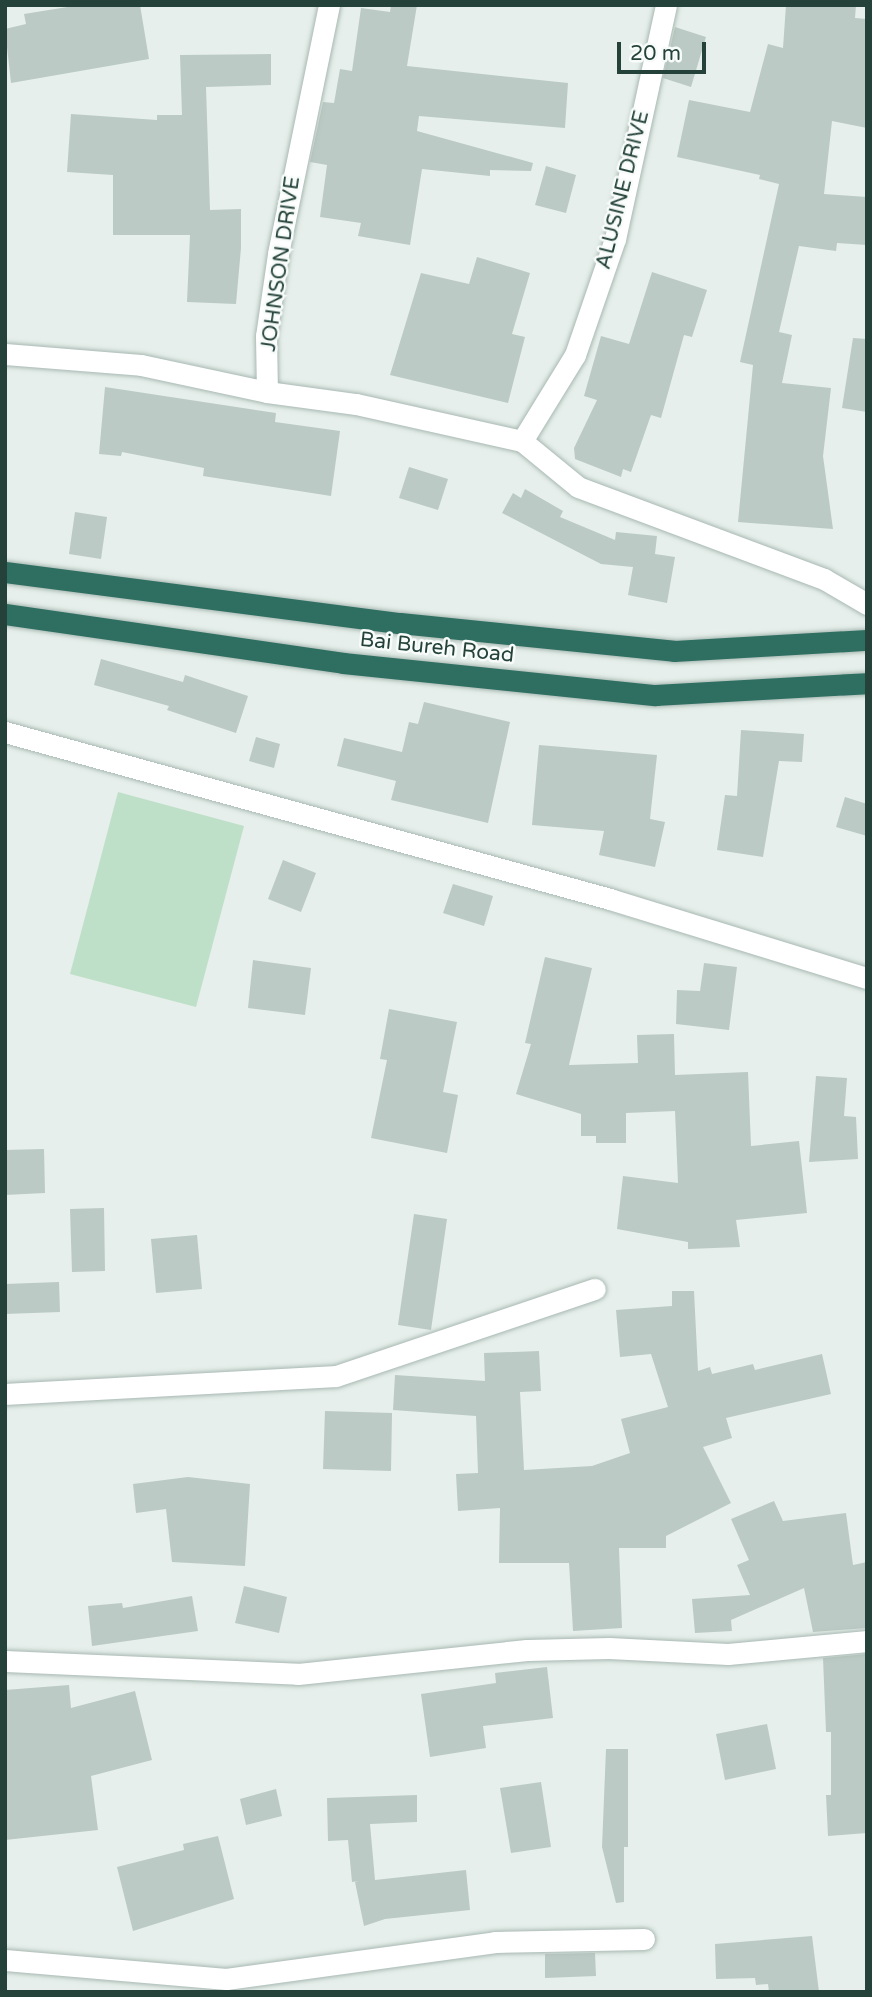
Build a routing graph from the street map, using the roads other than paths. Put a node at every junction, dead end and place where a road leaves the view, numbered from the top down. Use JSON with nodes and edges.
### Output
{"nodes":[{"id":1,"x":329,"y":5,"type":"edge"},
{"id":2,"x":666,"y":5,"type":"edge"},
{"id":3,"x":5,"y":354,"type":"edge"},
{"id":4,"x":267,"y":392,"type":"junction"},
{"id":5,"x":522,"y":441,"type":"junction"},
{"id":6,"x":5,"y":572,"type":"edge"},
{"id":7,"x":867,"y":604,"type":"edge"},
{"id":8,"x":5,"y":614,"type":"edge"},
{"id":9,"x":867,"y":640,"type":"edge"},
{"id":10,"x":867,"y":683,"type":"edge"},
{"id":11,"x":5,"y":732,"type":"edge"},
{"id":12,"x":867,"y":978,"type":"edge"},
{"id":13,"x":595,"y":1289,"type":"dead end"},
{"id":14,"x":5,"y":1394,"type":"edge"},
{"id":15,"x":867,"y":1641,"type":"edge"},
{"id":16,"x":5,"y":1661,"type":"edge"},
{"id":17,"x":644,"y":1939,"type":"dead end"},
{"id":18,"x":5,"y":1960,"type":"edge"}],
"edges":[{"from":1,"to":4,"type":"street","name":"JOHNSON DRIVE"},
{"from":2,"to":5,"type":"street","name":"ALUSINE DRIVE"},
{"from":3,"to":4,"type":"street"},
{"from":4,"to":5,"type":"street"},
{"from":5,"to":7,"type":"street"},
{"from":6,"to":9,"type":"highway","name":"Bai Bureh Road"},
{"from":8,"to":10,"type":"highway","name":"Bai Bureh Road"},
{"from":11,"to":12,"type":"street"},
{"from":13,"to":14,"type":"street"},
{"from":15,"to":16,"type":"street"},
{"from":17,"to":18,"type":"street"}]}
